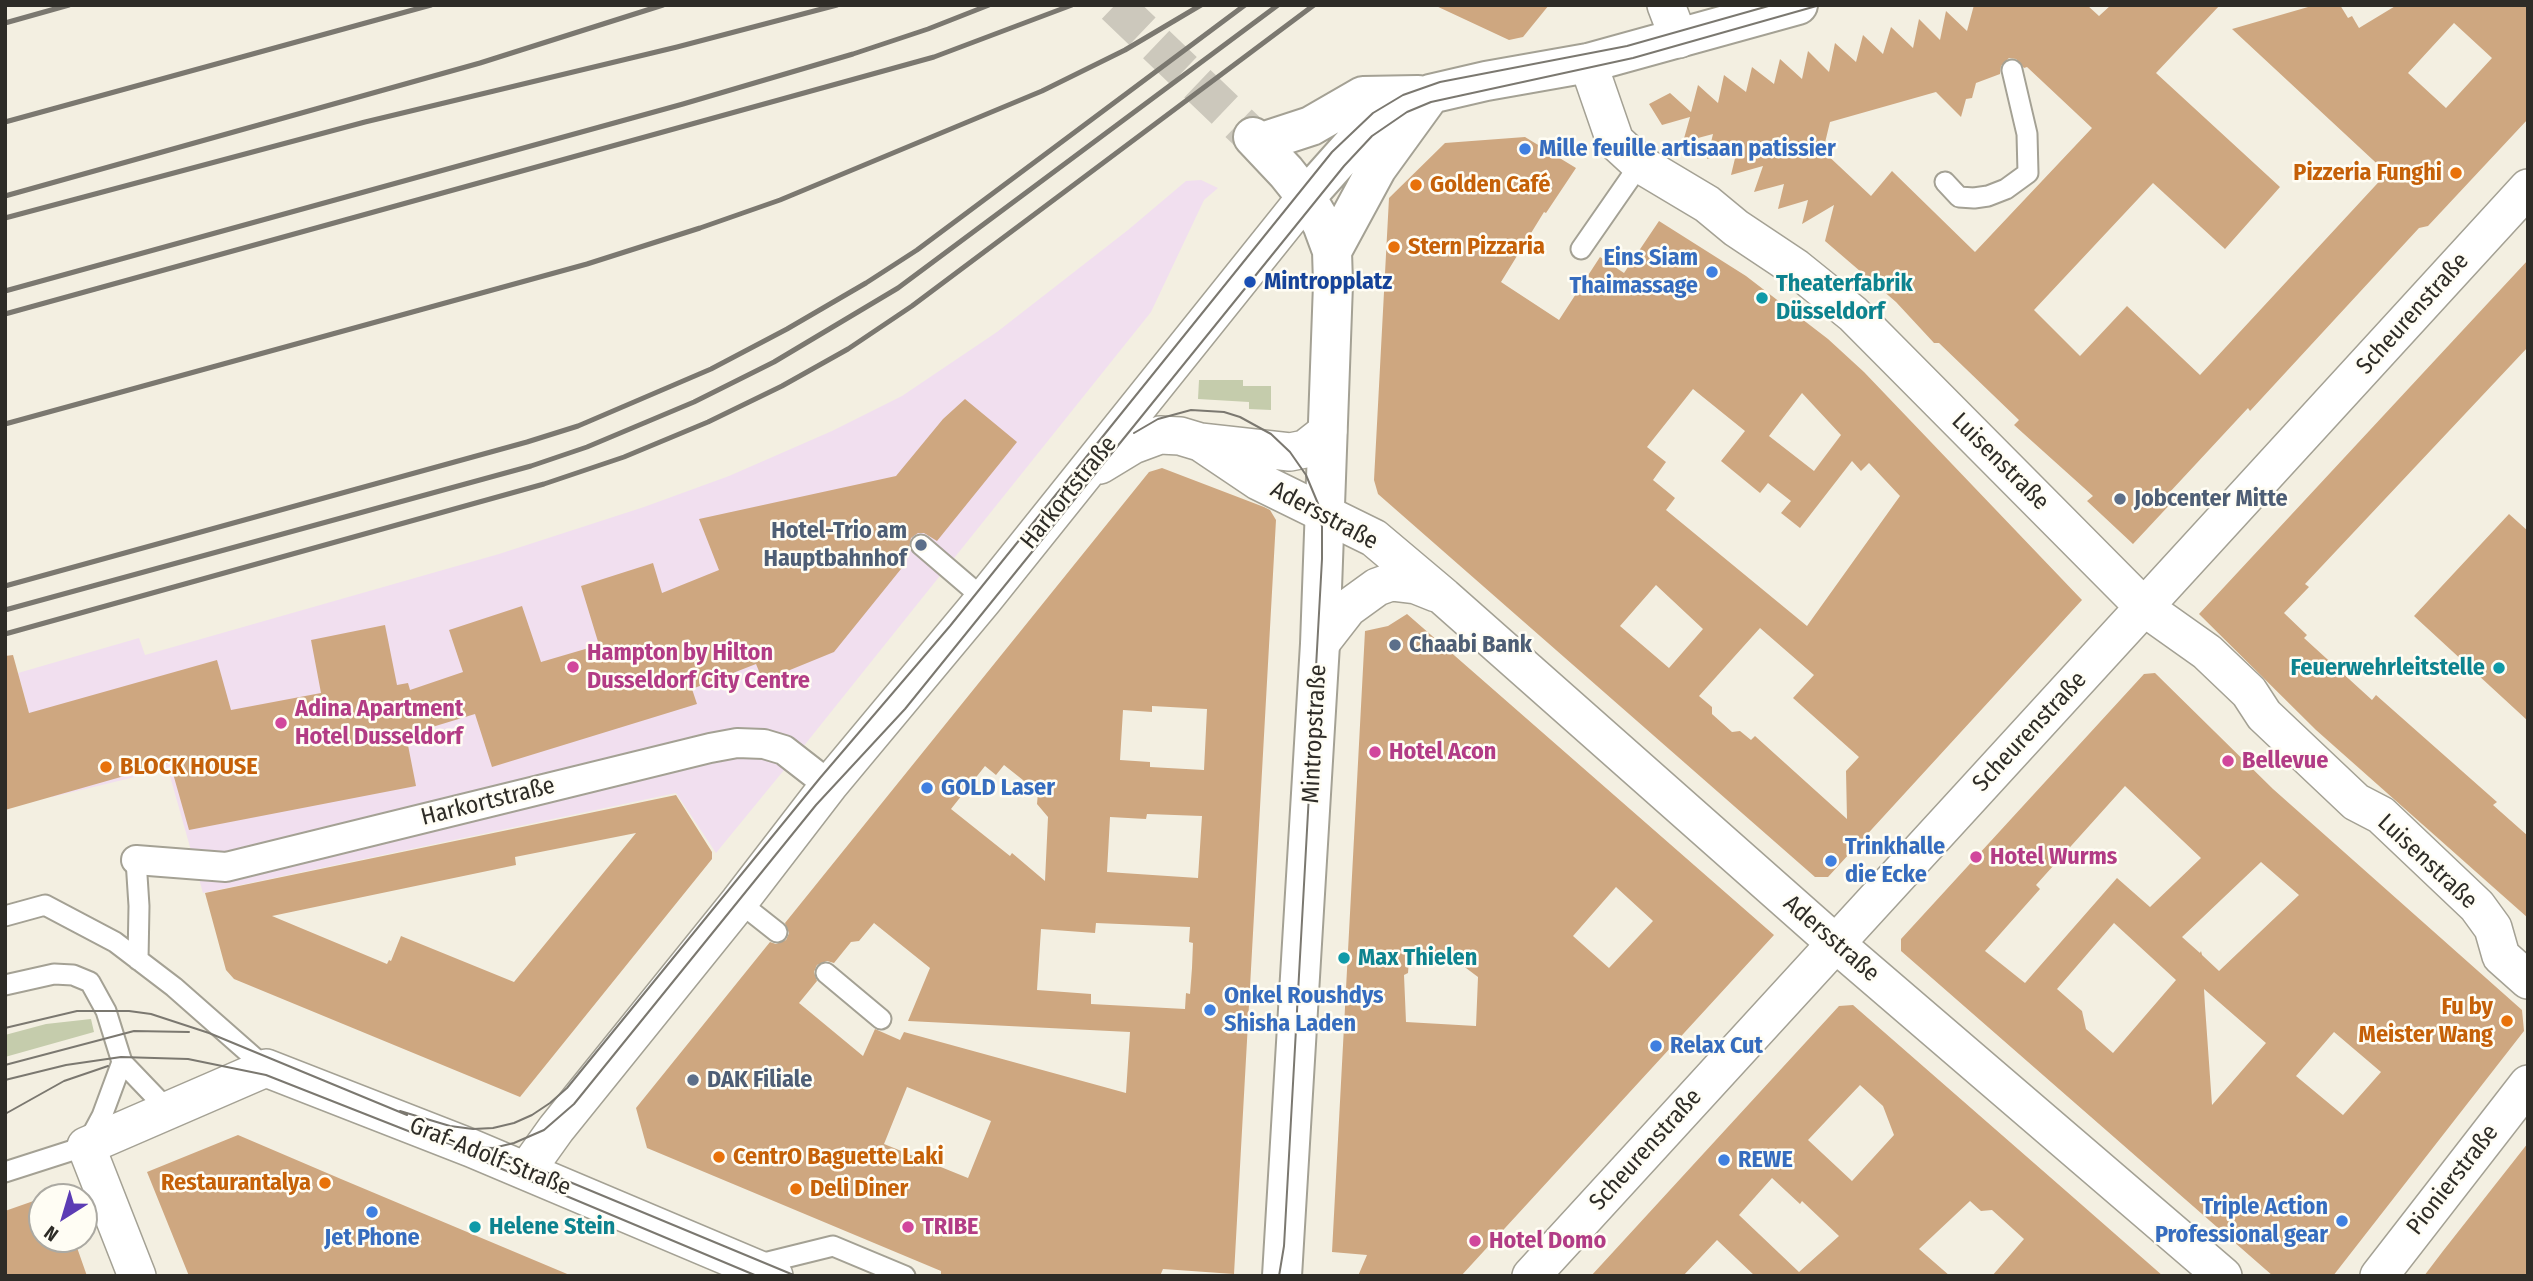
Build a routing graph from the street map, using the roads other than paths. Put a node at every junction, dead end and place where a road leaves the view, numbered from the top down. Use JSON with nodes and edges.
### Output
{"nodes":[{"id":1,"x":1798,"y":5,"type":"edge"},
{"id":2,"x":1673,"y":22,"type":"edge"},
{"id":3,"x":1588,"y":63,"type":"junction"},
{"id":4,"x":2011,"y":70,"type":"dead end"},
{"id":5,"x":1430,"y":94,"type":"junction"},
{"id":6,"x":1640,"y":164,"type":"junction"},
{"id":7,"x":1945,"y":182,"type":"dead end"},
{"id":8,"x":2528,"y":188,"type":"edge"},
{"id":9,"x":1306,"y":197,"type":"junction"},
{"id":10,"x":1581,"y":249,"type":"dead end"},
{"id":11,"x":1332,"y":251,"type":"junction"},
{"id":12,"x":1328,"y":431,"type":"junction"},
{"id":13,"x":1200,"y":442,"type":"junction"},
{"id":14,"x":1082,"y":477,"type":"junction"},
{"id":15,"x":1325,"y":513,"type":"junction"},
{"id":16,"x":921,"y":545,"type":"dead end"},
{"id":17,"x":1444,"y":597,"type":"junction"},
{"id":18,"x":984,"y":599,"type":"junction"},
{"id":19,"x":2145,"y":608,"type":"junction"},
{"id":20,"x":1320,"y":643,"type":"junction"},
{"id":21,"x":829,"y":785,"type":"junction"},
{"id":22,"x":136,"y":860,"type":"joint"},
{"id":23,"x":739,"y":902,"type":"junction"},
{"id":24,"x":5,"y":916,"type":"edge"},
{"id":25,"x":778,"y":932,"type":"dead end"},
{"id":26,"x":1835,"y":943,"type":"junction"},
{"id":27,"x":138,"y":960,"type":"junction"},
{"id":28,"x":826,"y":973,"type":"dead end"},
{"id":29,"x":2528,"y":980,"type":"edge"},
{"id":30,"x":5,"y":985,"type":"edge"},
{"id":31,"x":881,"y":1019,"type":"dead end"},
{"id":32,"x":122,"y":1062,"type":"junction"},
{"id":33,"x":266,"y":1068,"type":"junction"},
{"id":34,"x":2528,"y":1084,"type":"edge"},
{"id":35,"x":168,"y":1110,"type":"junction"},
{"id":36,"x":86,"y":1146,"type":"junction"},
{"id":37,"x":5,"y":1171,"type":"edge"},
{"id":38,"x":526,"y":1171,"type":"junction"},
{"id":39,"x":761,"y":1273,"type":"edge"},
{"id":40,"x":137,"y":1276,"type":"edge"},
{"id":41,"x":905,"y":1276,"type":"edge"},
{"id":42,"x":1282,"y":1276,"type":"edge"},
{"id":43,"x":1531,"y":1276,"type":"edge"},
{"id":44,"x":2223,"y":1276,"type":"edge"},
{"id":45,"x":2379,"y":1276,"type":"edge"}],
"edges":[{"from":1,"to":2,"type":"street"},
{"from":2,"to":3,"type":"street"},
{"from":3,"to":5,"type":"street"},
{"from":3,"to":6,"type":"street","name":"Luisenstraße"},
{"from":4,"to":7,"type":"lane"},
{"from":5,"to":9,"type":"street"},
{"from":5,"to":9,"type":"street","name":"Mintropstraße"},
{"from":5,"to":11,"type":"street"},
{"from":6,"to":10,"type":"lane"},
{"from":6,"to":19,"type":"street","name":"Luisenstraße"},
{"from":8,"to":19,"type":"street","name":"Scheurenstraße"},
{"from":9,"to":11,"type":"street","name":"Mintropstraße"},
{"from":9,"to":14,"type":"street","name":"Harkortstraße"},
{"from":11,"to":12,"type":"street","name":"Mintropstraße"},
{"from":12,"to":13,"type":"street","name":"Adersstraße"},
{"from":12,"to":15,"type":"street","name":"Mintropstraße"},
{"from":13,"to":14,"type":"street","name":"Adersstraße"},
{"from":13,"to":15,"type":"street","name":"Adersstraße"},
{"from":14,"to":18,"type":"street","name":"Harkortstraße"},
{"from":15,"to":17,"type":"street","name":"Adersstraße"},
{"from":15,"to":20,"type":"street","name":"Mintropstraße"},
{"from":16,"to":18,"type":"lane"},
{"from":17,"to":20,"type":"street","name":"Adersstraße"},
{"from":17,"to":26,"type":"street","name":"Adersstraße"},
{"from":18,"to":21,"type":"street","name":"Harkortstraße"},
{"from":19,"to":26,"type":"street","name":"Scheurenstraße"},
{"from":19,"to":29,"type":"street","name":"Luisenstraße"},
{"from":20,"to":42,"type":"street","name":"Mintropstraße"},
{"from":21,"to":22,"type":"street","name":"Harkortstraße"},
{"from":21,"to":23,"type":"street","name":"Harkortstraße"},
{"from":22,"to":27,"type":"lane"},
{"from":23,"to":25,"type":"lane"},
{"from":23,"to":38,"type":"street","name":"Harkortstraße"},
{"from":24,"to":27,"type":"lane"},
{"from":26,"to":43,"type":"street","name":"Scheurenstraße"},
{"from":26,"to":44,"type":"street","name":"Adersstraße"},
{"from":27,"to":33,"type":"lane"},
{"from":28,"to":31,"type":"lane"},
{"from":30,"to":32,"type":"lane"},
{"from":32,"to":35,"type":"lane"},
{"from":32,"to":36,"type":"lane"},
{"from":33,"to":35,"type":"street"},
{"from":33,"to":38,"type":"street","name":"Graf-Adolf-Straße"},
{"from":34,"to":45,"type":"street","name":"Pionierstraße"},
{"from":35,"to":36,"type":"street"},
{"from":36,"to":37,"type":"lane"},
{"from":36,"to":40,"type":"street"},
{"from":38,"to":39,"type":"street","name":"Graf-Adolf-Straße"},
{"from":39,"to":41,"type":"lane","name":"Graf-Adolf-Straße"}]}
